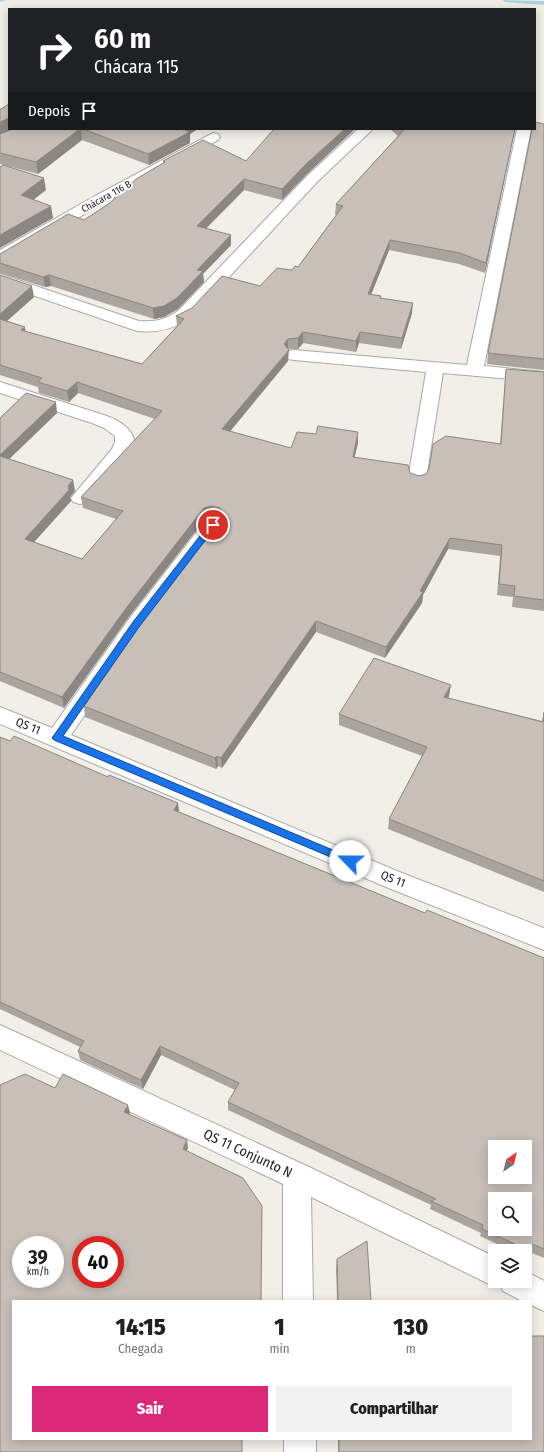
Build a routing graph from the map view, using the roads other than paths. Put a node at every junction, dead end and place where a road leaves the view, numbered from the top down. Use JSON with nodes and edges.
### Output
{"nodes":[{"id":1,"x":365,"y":130,"type":"edge"},
{"id":2,"x":524,"y":130,"type":"edge"},
{"id":3,"x":213,"y":136,"type":"dead end"},
{"id":4,"x":0,"y":257,"type":"edge"},
{"id":5,"x":0,"y":279,"type":"edge"},
{"id":6,"x":294,"y":355,"type":"dead end"},
{"id":7,"x":435,"y":368,"type":"junction"},
{"id":8,"x":474,"y":371,"type":"junction"},
{"id":9,"x":544,"y":377,"type":"edge"},
{"id":10,"x":0,"y":387,"type":"edge"},
{"id":11,"x":417,"y":479,"type":"edge"},
{"id":12,"x":80,"y":498,"type":"edge"},
{"id":13,"x":213,"y":525,"type":"dead end"},
{"id":14,"x":0,"y":715,"type":"edge"},
{"id":15,"x":57,"y":738,"type":"junction"},
{"id":16,"x":544,"y":939,"type":"edge"},
{"id":17,"x":0,"y":1037,"type":"edge"},
{"id":18,"x":297,"y":1176,"type":"junction"},
{"id":19,"x":488,"y":1269,"type":"edge"},
{"id":20,"x":527,"y":1288,"type":"edge"},
{"id":21,"x":544,"y":1296,"type":"edge"},
{"id":22,"x":298,"y":1300,"type":"edge"},
{"id":23,"x":300,"y":1440,"type":"edge"},
{"id":24,"x":300,"y":1452,"type":"edge"}],
"edges":[{"from":1,"to":5,"type":"street"},
{"from":2,"to":8,"type":"street"},
{"from":3,"to":4,"type":"street","name":"Chácara 116 B"},
{"from":6,"to":7,"type":"street"},
{"from":7,"to":8,"type":"street"},
{"from":7,"to":11,"type":"street"},
{"from":8,"to":9,"type":"street"},
{"from":10,"to":12,"type":"street"},
{"from":13,"to":15,"type":"street"},
{"from":14,"to":15,"type":"street","name":"QS 11"},
{"from":15,"to":16,"type":"street","name":"QS 11"},
{"from":17,"to":18,"type":"street","name":"QS 11 Conjunto N"},
{"from":18,"to":19,"type":"street","name":"QS 11 Conjunto N"},
{"from":18,"to":22,"type":"street"},
{"from":20,"to":21,"type":"street"},
{"from":23,"to":24,"type":"street"}]}
